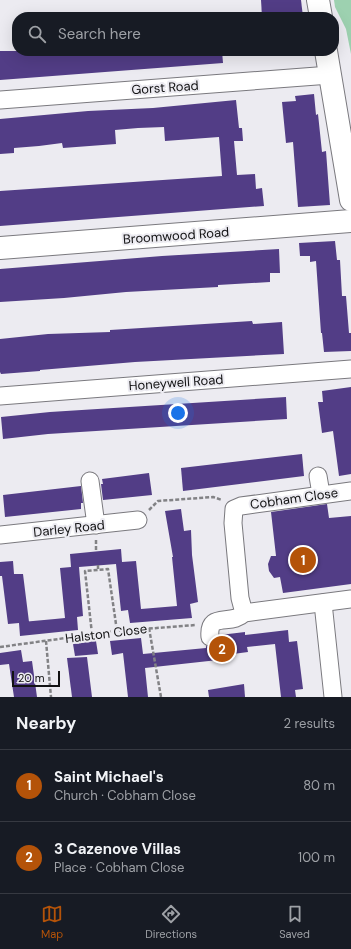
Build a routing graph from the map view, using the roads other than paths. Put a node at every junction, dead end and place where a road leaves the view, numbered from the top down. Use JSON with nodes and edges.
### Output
{"nodes":[{"id":1,"x":318,"y":0,"type":"edge"},
{"id":2,"x":320,"y":12,"type":"edge"},
{"id":3,"x":327,"y":56,"type":"edge"},
{"id":4,"x":330,"y":75,"type":"junction"},
{"id":5,"x":0,"y":100,"type":"edge"},
{"id":6,"x":351,"y":200,"type":"edge"},
{"id":7,"x":351,"y":221,"type":"edge"},
{"id":8,"x":0,"y":248,"type":"edge"},
{"id":9,"x":351,"y":369,"type":"edge"},
{"id":10,"x":0,"y":396,"type":"edge"},
{"id":11,"x":318,"y":476,"type":"dead end"},
{"id":12,"x":90,"y":481,"type":"dead end"},
{"id":13,"x":351,"y":491,"type":"edge"},
{"id":14,"x":321,"y":494,"type":"junction"},
{"id":15,"x":138,"y":520,"type":"road end"},
{"id":16,"x":96,"y":525,"type":"junction"},
{"id":17,"x":0,"y":535,"type":"edge"},
{"id":18,"x":351,"y":599,"type":"edge"},
{"id":19,"x":324,"y":603,"type":"junction"},
{"id":20,"x":244,"y":613,"type":"junction"},
{"id":21,"x":211,"y":630,"type":"road end"},
{"id":22,"x":333,"y":697,"type":"edge"}],
"edges":[{"from":1,"to":2,"type":"main road"},
{"from":3,"to":4,"type":"main road"},
{"from":4,"to":5,"type":"street","name":"Gorst Road"},
{"from":4,"to":6,"type":"main road"},
{"from":7,"to":8,"type":"main road","name":"Broomwood Road"},
{"from":9,"to":10,"type":"street","name":"Honeywell Road"},
{"from":11,"to":14,"type":"street"},
{"from":12,"to":16,"type":"street"},
{"from":13,"to":14,"type":"street","name":"Cobham Close"},
{"from":14,"to":20,"type":"street","name":"Cobham Close"},
{"from":15,"to":16,"type":"street","name":"Darley Road"},
{"from":16,"to":17,"type":"street","name":"Darley Road"},
{"from":18,"to":19,"type":"street"},
{"from":19,"to":20,"type":"street"},
{"from":19,"to":22,"type":"street"},
{"from":20,"to":21,"type":"street"}]}
